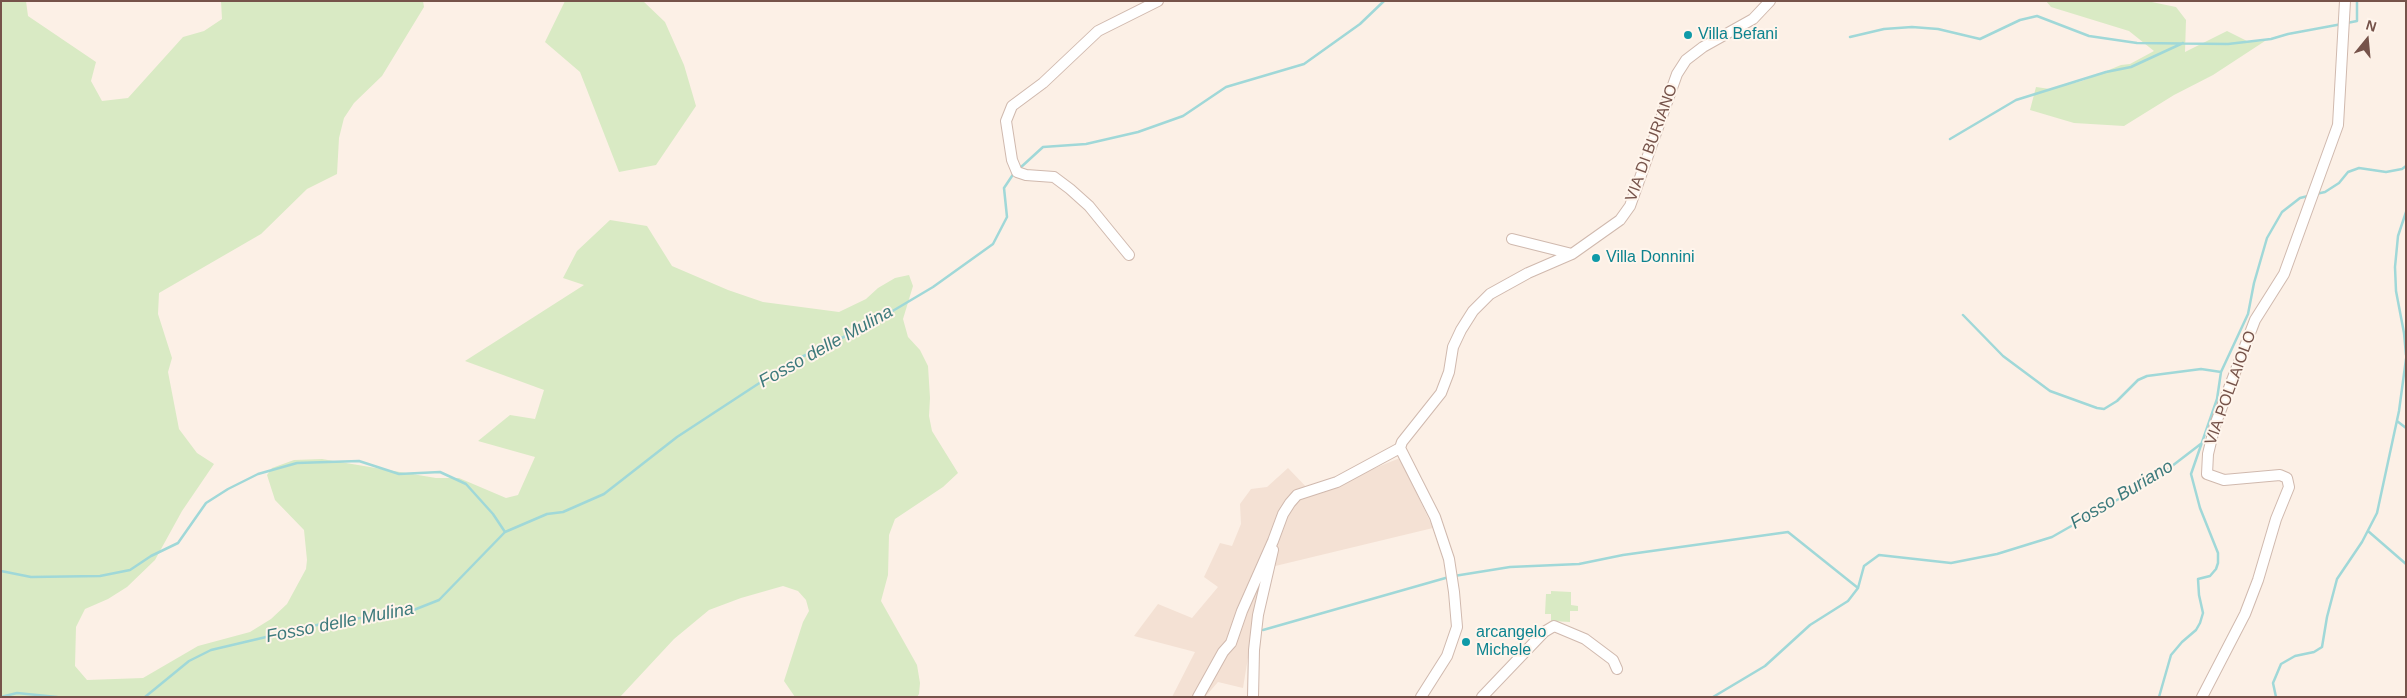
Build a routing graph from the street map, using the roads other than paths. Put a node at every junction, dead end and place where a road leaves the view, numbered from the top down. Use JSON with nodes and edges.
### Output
{"nodes":[{"id":1,"x":1158,"y":1,"type":"edge"},
{"id":2,"x":1770,"y":1,"type":"edge"},
{"id":3,"x":2345,"y":1,"type":"edge"},
{"id":4,"x":1512,"y":239,"type":"dead end"},
{"id":5,"x":1128,"y":254,"type":"dead end"},
{"id":6,"x":1572,"y":254,"type":"junction"},
{"id":7,"x":1400,"y":448,"type":"junction"},
{"id":8,"x":1274,"y":541,"type":"junction"},
{"id":9,"x":1618,"y":669,"type":"dead end"},
{"id":10,"x":1198,"y":697,"type":"edge"},
{"id":11,"x":1253,"y":697,"type":"edge"},
{"id":12,"x":1421,"y":697,"type":"edge"},
{"id":13,"x":1482,"y":697,"type":"edge"},
{"id":14,"x":2202,"y":697,"type":"edge"}],
"edges":[{"from":1,"to":5,"type":"street"},
{"from":2,"to":6,"type":"street","name":"VIA DI BURIANO"},
{"from":3,"to":14,"type":"street","name":"VIA POLLAIOLO"},
{"from":4,"to":6,"type":"street"},
{"from":6,"to":7,"type":"street","name":"VIA DI BURIANO"},
{"from":7,"to":8,"type":"street","name":"VIA DI BURIANO"},
{"from":7,"to":12,"type":"street"},
{"from":8,"to":10,"type":"street"},
{"from":8,"to":11,"type":"street"},
{"from":9,"to":13,"type":"street"}]}
